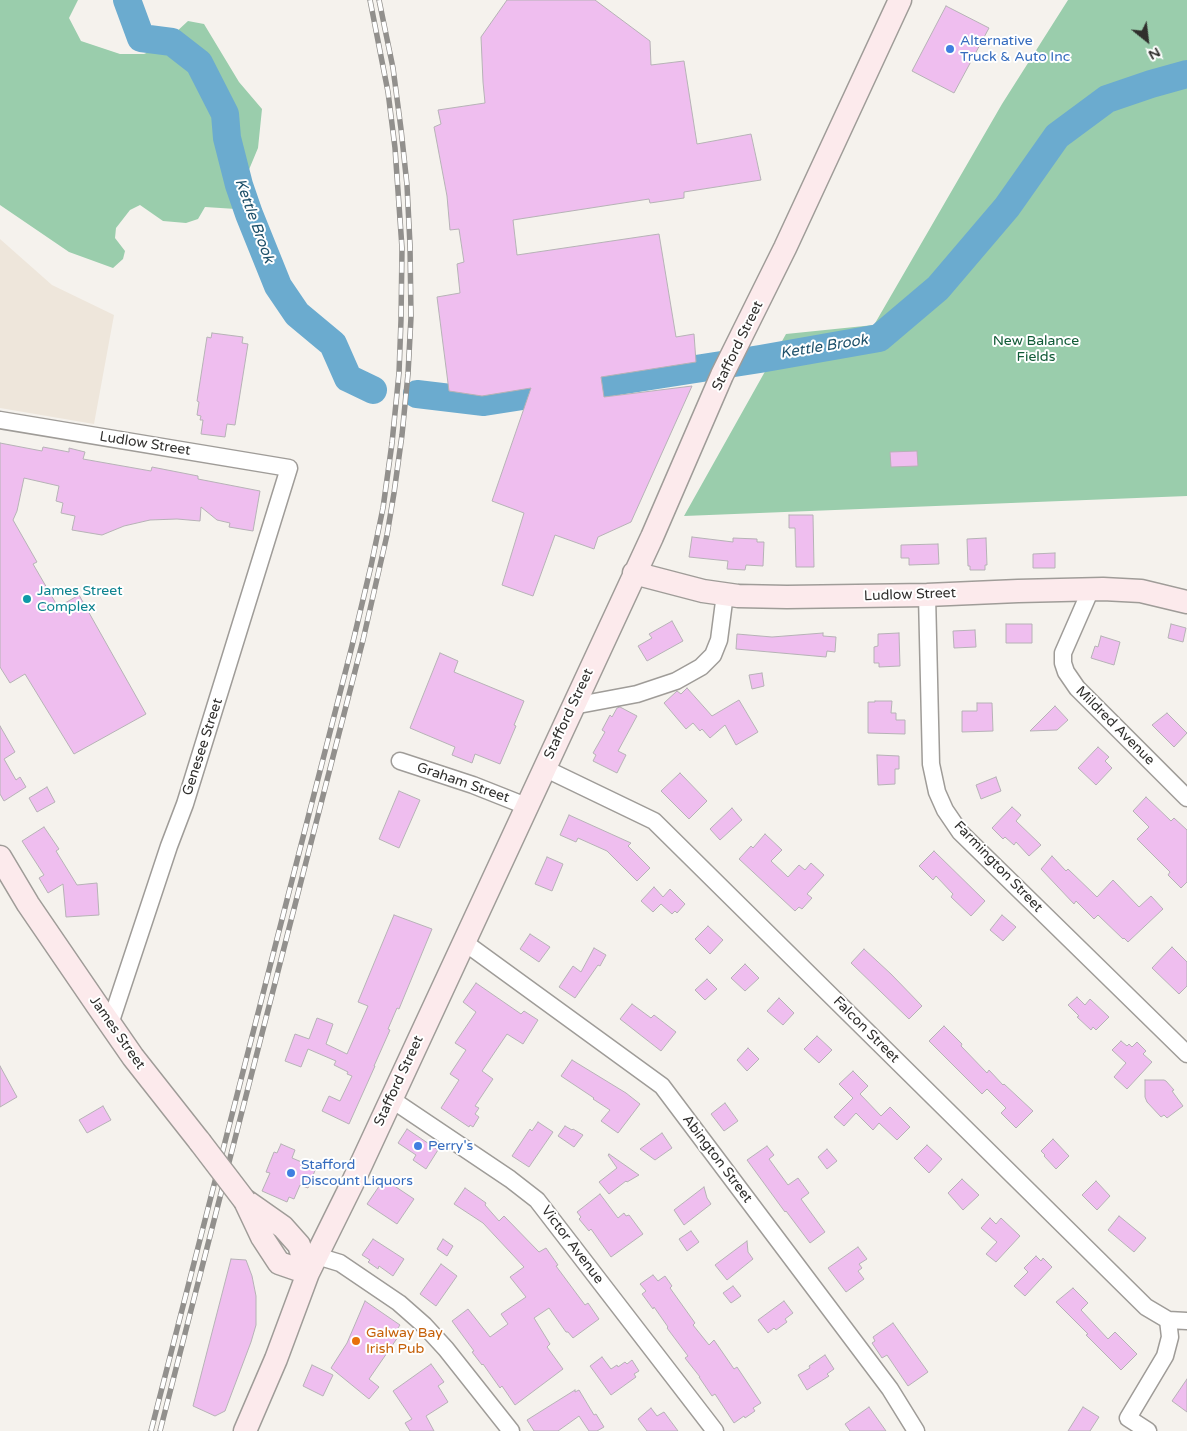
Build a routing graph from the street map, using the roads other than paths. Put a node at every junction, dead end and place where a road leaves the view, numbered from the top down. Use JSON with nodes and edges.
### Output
{"nodes":[{"id":1,"x":900,"y":0,"type":"edge"},
{"id":2,"x":0,"y":420,"type":"edge"},
{"id":3,"x":289,"y":468,"type":"joint"},
{"id":4,"x":634,"y":574,"type":"junction"},
{"id":5,"x":1090,"y":589,"type":"junction"},
{"id":6,"x":725,"y":594,"type":"junction"},
{"id":7,"x":927,"y":595,"type":"junction"},
{"id":8,"x":1187,"y":602,"type":"edge"},
{"id":9,"x":573,"y":706,"type":"junction"},
{"id":10,"x":400,"y":761,"type":"dead end"},
{"id":11,"x":544,"y":768,"type":"junction"},
{"id":12,"x":1187,"y":798,"type":"edge"},
{"id":13,"x":526,"y":806,"type":"junction"},
{"id":14,"x":0,"y":857,"type":"edge"},
{"id":15,"x":464,"y":942,"type":"junction"},
{"id":16,"x":110,"y":1024,"type":"junction"},
{"id":17,"x":1187,"y":1054,"type":"edge"},
{"id":18,"x":391,"y":1099,"type":"junction"},
{"id":19,"x":313,"y":1264,"type":"junction"},
{"id":20,"x":1168,"y":1320,"type":"junction"},
{"id":21,"x":1187,"y":1321,"type":"edge"},
{"id":22,"x":245,"y":1431,"type":"edge"},
{"id":23,"x":511,"y":1431,"type":"edge"},
{"id":24,"x":714,"y":1431,"type":"edge"},
{"id":25,"x":916,"y":1431,"type":"edge"},
{"id":26,"x":1148,"y":1431,"type":"edge"}],
"edges":[{"from":1,"to":4,"type":"main road","name":"Stafford Street"},
{"from":2,"to":3,"type":"street","name":"Ludlow Street"},
{"from":3,"to":16,"type":"street","name":"Genesee Street"},
{"from":4,"to":6,"type":"main road","name":"Ludlow Street"},
{"from":4,"to":9,"type":"main road","name":"Stafford Street"},
{"from":5,"to":7,"type":"main road","name":"Ludlow Street"},
{"from":5,"to":8,"type":"main road","name":"Ludlow Street"},
{"from":5,"to":12,"type":"street","name":"Mildred Avenue"},
{"from":6,"to":7,"type":"main road","name":"Ludlow Street"},
{"from":6,"to":9,"type":"street"},
{"from":7,"to":17,"type":"street","name":"Farmington Street"},
{"from":9,"to":11,"type":"main road","name":"Stafford Street"},
{"from":10,"to":13,"type":"street","name":"Graham Street"},
{"from":11,"to":13,"type":"main road","name":"Stafford Street"},
{"from":11,"to":20,"type":"street","name":"Falcon Street"},
{"from":13,"to":15,"type":"main road","name":"Stafford Street"},
{"from":14,"to":16,"type":"main road","name":"James Street"},
{"from":15,"to":18,"type":"main road","name":"Stafford Street"},
{"from":15,"to":25,"type":"street","name":"Abington Street"},
{"from":16,"to":19,"type":"main road","name":"James Street","bridge":true},
{"from":18,"to":19,"type":"main road","name":"Stafford Street"},
{"from":18,"to":24,"type":"street","name":"Victor Avenue"},
{"from":19,"to":22,"type":"main road","name":"Stafford Street"},
{"from":19,"to":23,"type":"street"},
{"from":20,"to":21,"type":"street"},
{"from":20,"to":26,"type":"street"}]}
